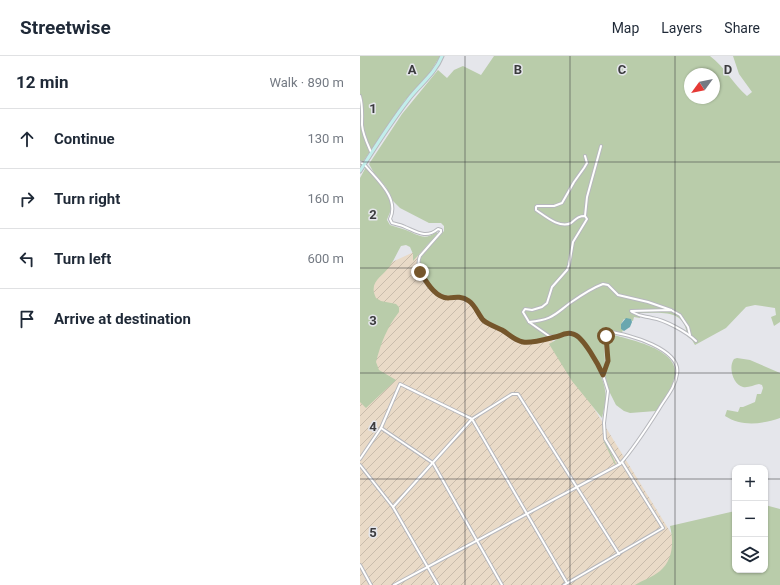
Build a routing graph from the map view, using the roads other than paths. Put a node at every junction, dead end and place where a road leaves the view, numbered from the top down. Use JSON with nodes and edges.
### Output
{"nodes":[{"id":1,"x":442,"y":56,"type":"edge"},
{"id":2,"x":360,"y":96,"type":"edge"},
{"id":3,"x":601,"y":146,"type":"dead end"},
{"id":4,"x":371,"y":152,"type":"junction"},
{"id":5,"x":585,"y":156,"type":"dead end"},
{"id":6,"x":360,"y":162,"type":"edge"},
{"id":7,"x":364,"y":164,"type":"junction"},
{"id":8,"x":360,"y":171,"type":"edge"},
{"id":9,"x":585,"y":216,"type":"junction"},
{"id":10,"x":671,"y":310,"type":"junction"},
{"id":11,"x":529,"y":322,"type":"junction"},
{"id":12,"x":690,"y":335,"type":"junction"},
{"id":13,"x":552,"y":337,"type":"junction"},
{"id":14,"x":696,"y":341,"type":"dead end"},
{"id":15,"x":603,"y":375,"type":"junction"},
{"id":16,"x":472,"y":419,"type":"junction"},
{"id":17,"x":381,"y":428,"type":"junction"},
{"id":18,"x":360,"y":459,"type":"edge"},
{"id":19,"x":433,"y":463,"type":"junction"},
{"id":20,"x":621,"y":463,"type":"junction"},
{"id":21,"x":360,"y":465,"type":"edge"},
{"id":22,"x":577,"y":488,"type":"junction"},
{"id":23,"x":393,"y":507,"type":"junction"},
{"id":24,"x":527,"y":514,"type":"junction"},
{"id":25,"x":477,"y":540,"type":"junction"},
{"id":26,"x":618,"y":554,"type":"junction"},
{"id":27,"x":360,"y":565,"type":"edge"},
{"id":28,"x":428,"y":568,"type":"junction"},
{"id":29,"x":567,"y":583,"type":"junction"},
{"id":30,"x":371,"y":585,"type":"edge"},
{"id":31,"x":394,"y":585,"type":"edge"},
{"id":32,"x":438,"y":585,"type":"edge"},
{"id":33,"x":502,"y":585,"type":"edge"},
{"id":34,"x":564,"y":585,"type":"edge"}],
"edges":[{"from":1,"to":4,"type":"street"},
{"from":2,"to":4,"type":"street"},
{"from":3,"to":9,"type":"street"},
{"from":4,"to":7,"type":"street"},
{"from":5,"to":9,"type":"street"},
{"from":6,"to":7,"type":"street"},
{"from":7,"to":8,"type":"street"},
{"from":7,"to":13,"type":"street"},
{"from":9,"to":11,"type":"street"},
{"from":10,"to":11,"type":"street"},
{"from":10,"to":12,"type":"street"},
{"from":10,"to":12,"type":"street"},
{"from":11,"to":13,"type":"street"},
{"from":12,"to":14,"type":"street"},
{"from":13,"to":15,"type":"street"},
{"from":15,"to":20,"type":"street"},
{"from":15,"to":20,"type":"street"},
{"from":16,"to":17,"type":"street"},
{"from":16,"to":19,"type":"street"},
{"from":16,"to":22,"type":"street"},
{"from":16,"to":24,"type":"street"},
{"from":17,"to":18,"type":"street"},
{"from":17,"to":19,"type":"street"},
{"from":19,"to":23,"type":"street"},
{"from":19,"to":25,"type":"street"},
{"from":20,"to":22,"type":"street"},
{"from":20,"to":26,"type":"street"},
{"from":21,"to":23,"type":"street"},
{"from":22,"to":24,"type":"street"},
{"from":22,"to":26,"type":"street"},
{"from":23,"to":28,"type":"street"},
{"from":24,"to":25,"type":"street"},
{"from":24,"to":29,"type":"street"},
{"from":25,"to":28,"type":"street"},
{"from":25,"to":33,"type":"street"},
{"from":26,"to":29,"type":"street"},
{"from":27,"to":30,"type":"street"},
{"from":28,"to":31,"type":"street"},
{"from":28,"to":32,"type":"street"},
{"from":29,"to":34,"type":"street"}]}
